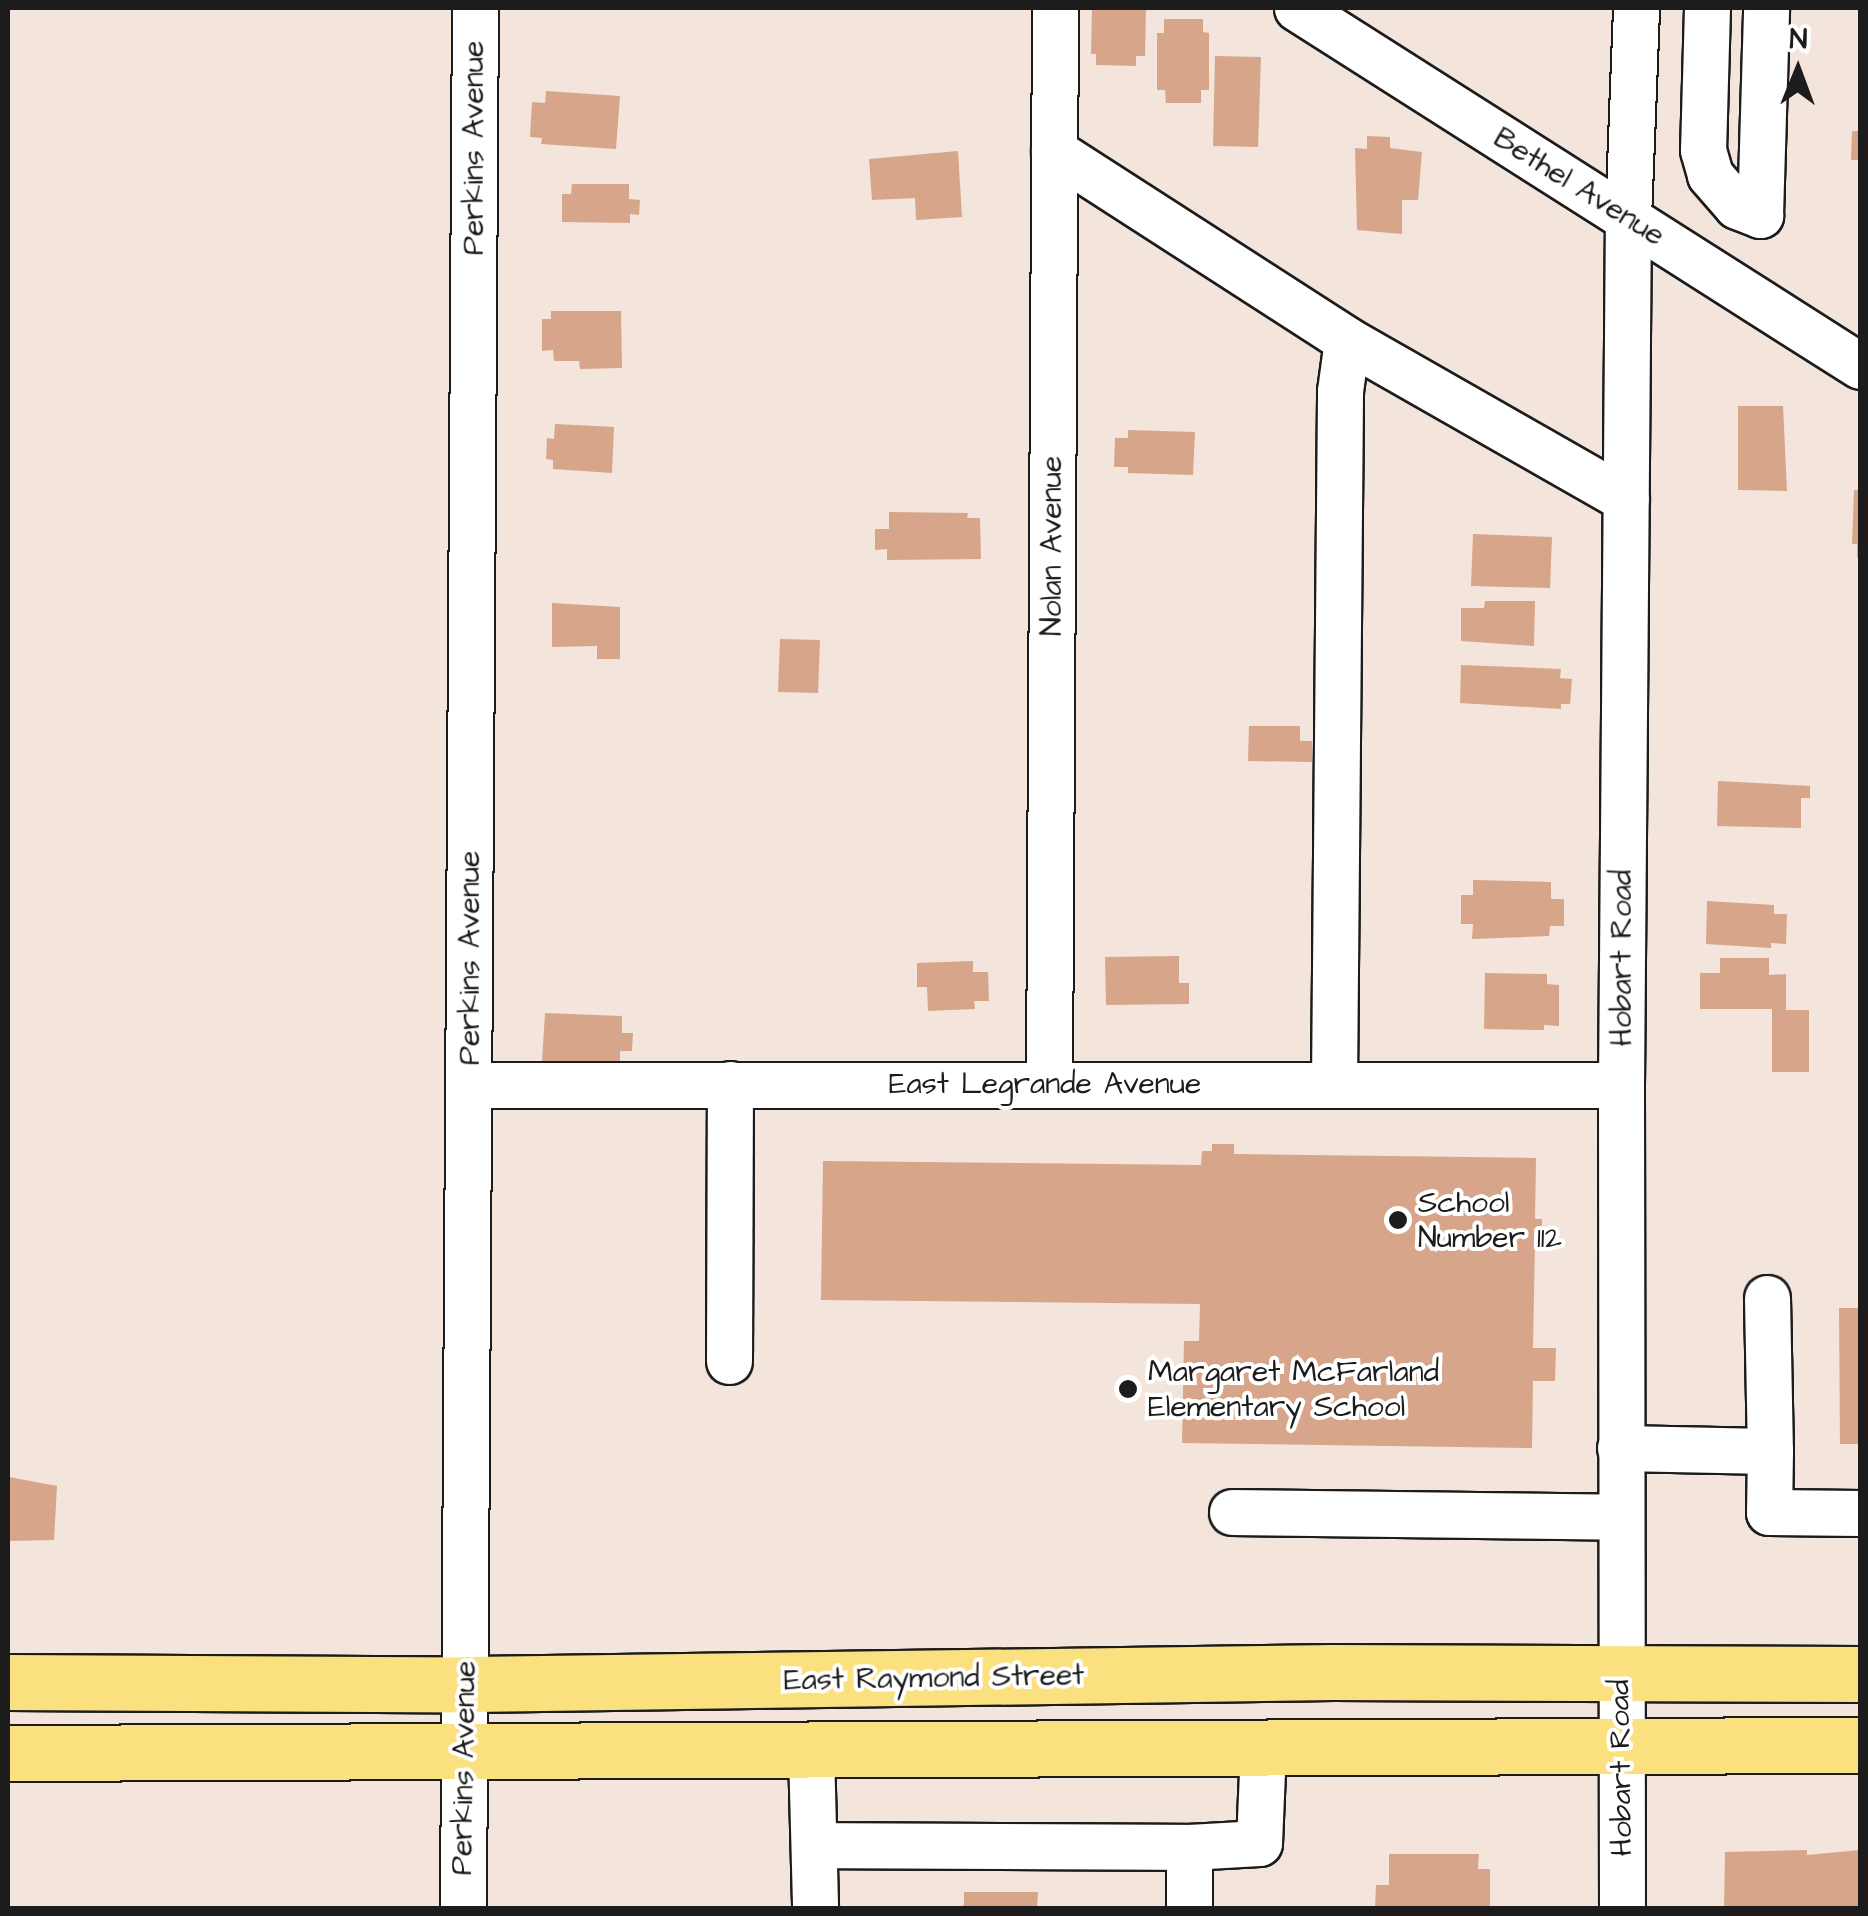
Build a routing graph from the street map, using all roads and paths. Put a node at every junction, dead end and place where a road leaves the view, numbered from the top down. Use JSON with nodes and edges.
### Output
{"nodes":[{"id":1,"x":475,"y":8,"type":"edge"},
{"id":2,"x":1055,"y":8,"type":"edge"},
{"id":3,"x":1297,"y":8,"type":"edge"},
{"id":4,"x":1636,"y":8,"type":"edge"},
{"id":5,"x":1707,"y":8,"type":"edge"},
{"id":6,"x":1766,"y":8,"type":"edge"},
{"id":7,"x":1054,"y":151,"type":"junction"},
{"id":8,"x":1628,"y":218,"type":"junction"},
{"id":9,"x":1347,"y":340,"type":"junction"},
{"id":10,"x":1860,"y":366,"type":"edge"},
{"id":11,"x":1626,"y":499,"type":"junction"},
{"id":12,"x":730,"y":1084,"type":"junction"},
{"id":13,"x":1050,"y":1084,"type":"junction"},
{"id":14,"x":1334,"y":1084,"type":"junction"},
{"id":15,"x":470,"y":1085,"type":"junction"},
{"id":16,"x":1621,"y":1086,"type":"junction"},
{"id":17,"x":1767,"y":1298,"type":"dead end"},
{"id":18,"x":728,"y":1362,"type":"dead end"},
{"id":19,"x":1620,"y":1448,"type":"junction"},
{"id":20,"x":1770,"y":1451,"type":"junction"},
{"id":21,"x":1232,"y":1512,"type":"dead end"},
{"id":22,"x":1860,"y":1513,"type":"edge"},
{"id":23,"x":1620,"y":1517,"type":"junction"},
{"id":24,"x":1620,"y":1673,"type":"junction"},
{"id":25,"x":1860,"y":1674,"type":"edge"},
{"id":26,"x":8,"y":1682,"type":"edge"},
{"id":27,"x":465,"y":1684,"type":"junction"},
{"id":28,"x":1620,"y":1745,"type":"junction"},
{"id":29,"x":1860,"y":1745,"type":"edge"},
{"id":30,"x":1262,"y":1746,"type":"junction"},
{"id":31,"x":811,"y":1750,"type":"junction"},
{"id":32,"x":8,"y":1753,"type":"edge"},
{"id":33,"x":464,"y":1754,"type":"junction"},
{"id":34,"x":814,"y":1845,"type":"junction"},
{"id":35,"x":1189,"y":1847,"type":"junction"},
{"id":36,"x":462,"y":1908,"type":"edge"},
{"id":37,"x":815,"y":1908,"type":"edge"},
{"id":38,"x":1189,"y":1908,"type":"edge"},
{"id":39,"x":1622,"y":1908,"type":"edge"}],
"edges":[{"from":1,"to":15,"type":"street","name":"Perkins Avenue"},
{"from":2,"to":7,"type":"street","name":"Nolan Avenue"},
{"from":3,"to":8,"type":"street","name":"Bethel Avenue"},
{"from":4,"to":8,"type":"street","name":"Hobart Road"},
{"from":5,"to":6,"type":"street"},
{"from":7,"to":9,"type":"street"},
{"from":7,"to":13,"type":"street","name":"Nolan Avenue"},
{"from":8,"to":10,"type":"street","name":"Bethel Avenue"},
{"from":8,"to":11,"type":"street","name":"Hobart Road"},
{"from":9,"to":11,"type":"street"},
{"from":9,"to":14,"type":"street"},
{"from":11,"to":16,"type":"street","name":"Hobart Road"},
{"from":12,"to":13,"type":"street","name":"East Legrande Avenue"},
{"from":12,"to":15,"type":"street","name":"East Legrande Avenue"},
{"from":12,"to":18,"type":"street"},
{"from":13,"to":14,"type":"street","name":"East Legrande Avenue"},
{"from":14,"to":16,"type":"street","name":"East Legrande Avenue"},
{"from":15,"to":27,"type":"street","name":"Perkins Avenue"},
{"from":16,"to":19,"type":"street","name":"Hobart Road"},
{"from":17,"to":20,"type":"street"},
{"from":19,"to":20,"type":"street"},
{"from":19,"to":23,"type":"street","name":"Hobart Road"},
{"from":20,"to":22,"type":"street"},
{"from":21,"to":23,"type":"street"},
{"from":23,"to":24,"type":"street","name":"Hobart Road"},
{"from":24,"to":25,"type":"main road","name":"East Raymond Street"},
{"from":24,"to":27,"type":"main road","name":"East Raymond Street"},
{"from":24,"to":28,"type":"street","name":"Hobart Road"},
{"from":26,"to":27,"type":"main road","name":"East Raymond Street"},
{"from":27,"to":33,"type":"street","name":"Perkins Avenue"},
{"from":28,"to":29,"type":"main road"},
{"from":28,"to":30,"type":"main road"},
{"from":28,"to":39,"type":"street","name":"Hobart Road"},
{"from":30,"to":31,"type":"main road"},
{"from":30,"to":35,"type":"street"},
{"from":31,"to":33,"type":"main road"},
{"from":31,"to":34,"type":"street"},
{"from":32,"to":33,"type":"main road"},
{"from":33,"to":36,"type":"street","name":"Perkins Avenue"},
{"from":34,"to":35,"type":"street"},
{"from":34,"to":37,"type":"street"},
{"from":35,"to":38,"type":"street"}]}
